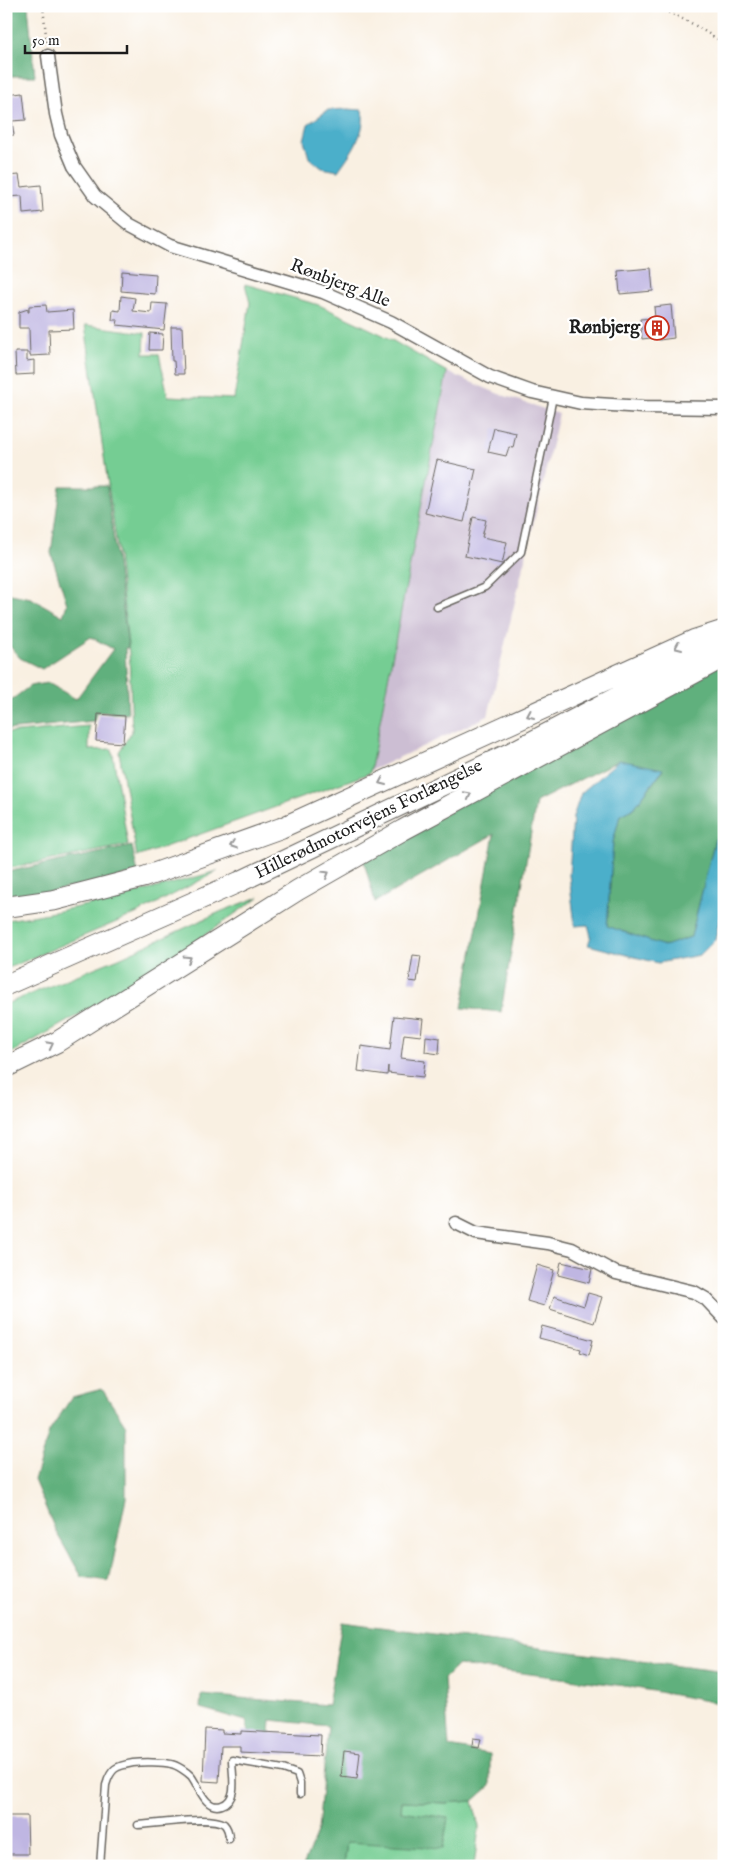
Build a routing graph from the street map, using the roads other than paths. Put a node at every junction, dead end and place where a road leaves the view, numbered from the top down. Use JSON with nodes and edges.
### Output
{"nodes":[{"id":1,"x":48,"y":56,"type":"road end"},
{"id":2,"x":553,"y":397,"type":"junction"},
{"id":3,"x":724,"y":408,"type":"edge"},
{"id":4,"x":437,"y":607,"type":"dead end"},
{"id":5,"x":724,"y":631,"type":"edge"},
{"id":6,"x":724,"y":640,"type":"edge"},
{"id":7,"x":724,"y":657,"type":"edge"},
{"id":8,"x":6,"y":907,"type":"edge"},
{"id":9,"x":6,"y":985,"type":"edge"},
{"id":10,"x":6,"y":1067,"type":"edge"},
{"id":11,"x":456,"y":1223,"type":"dead end"},
{"id":12,"x":724,"y":1318,"type":"edge"},
{"id":13,"x":300,"y":1794,"type":"dead end"},
{"id":14,"x":138,"y":1825,"type":"dead end"},
{"id":15,"x":230,"y":1838,"type":"dead end"},
{"id":16,"x":100,"y":1866,"type":"edge"}],
"edges":[{"from":1,"to":2,"type":"street","name":"Rønbjerg Alle"},
{"from":2,"to":3,"type":"street","name":"Rønbjerg Alle"},
{"from":2,"to":4,"type":"lane"},
{"from":5,"to":8,"type":"highway","one_way":true},
{"from":6,"to":9,"type":"highway","name":"Hillerødmotorvejens Forlængelse"},
{"from":10,"to":7,"type":"highway","one_way":true},
{"from":11,"to":12,"type":"street"},
{"from":13,"to":16,"type":"lane"},
{"from":14,"to":15,"type":"lane"}]}
